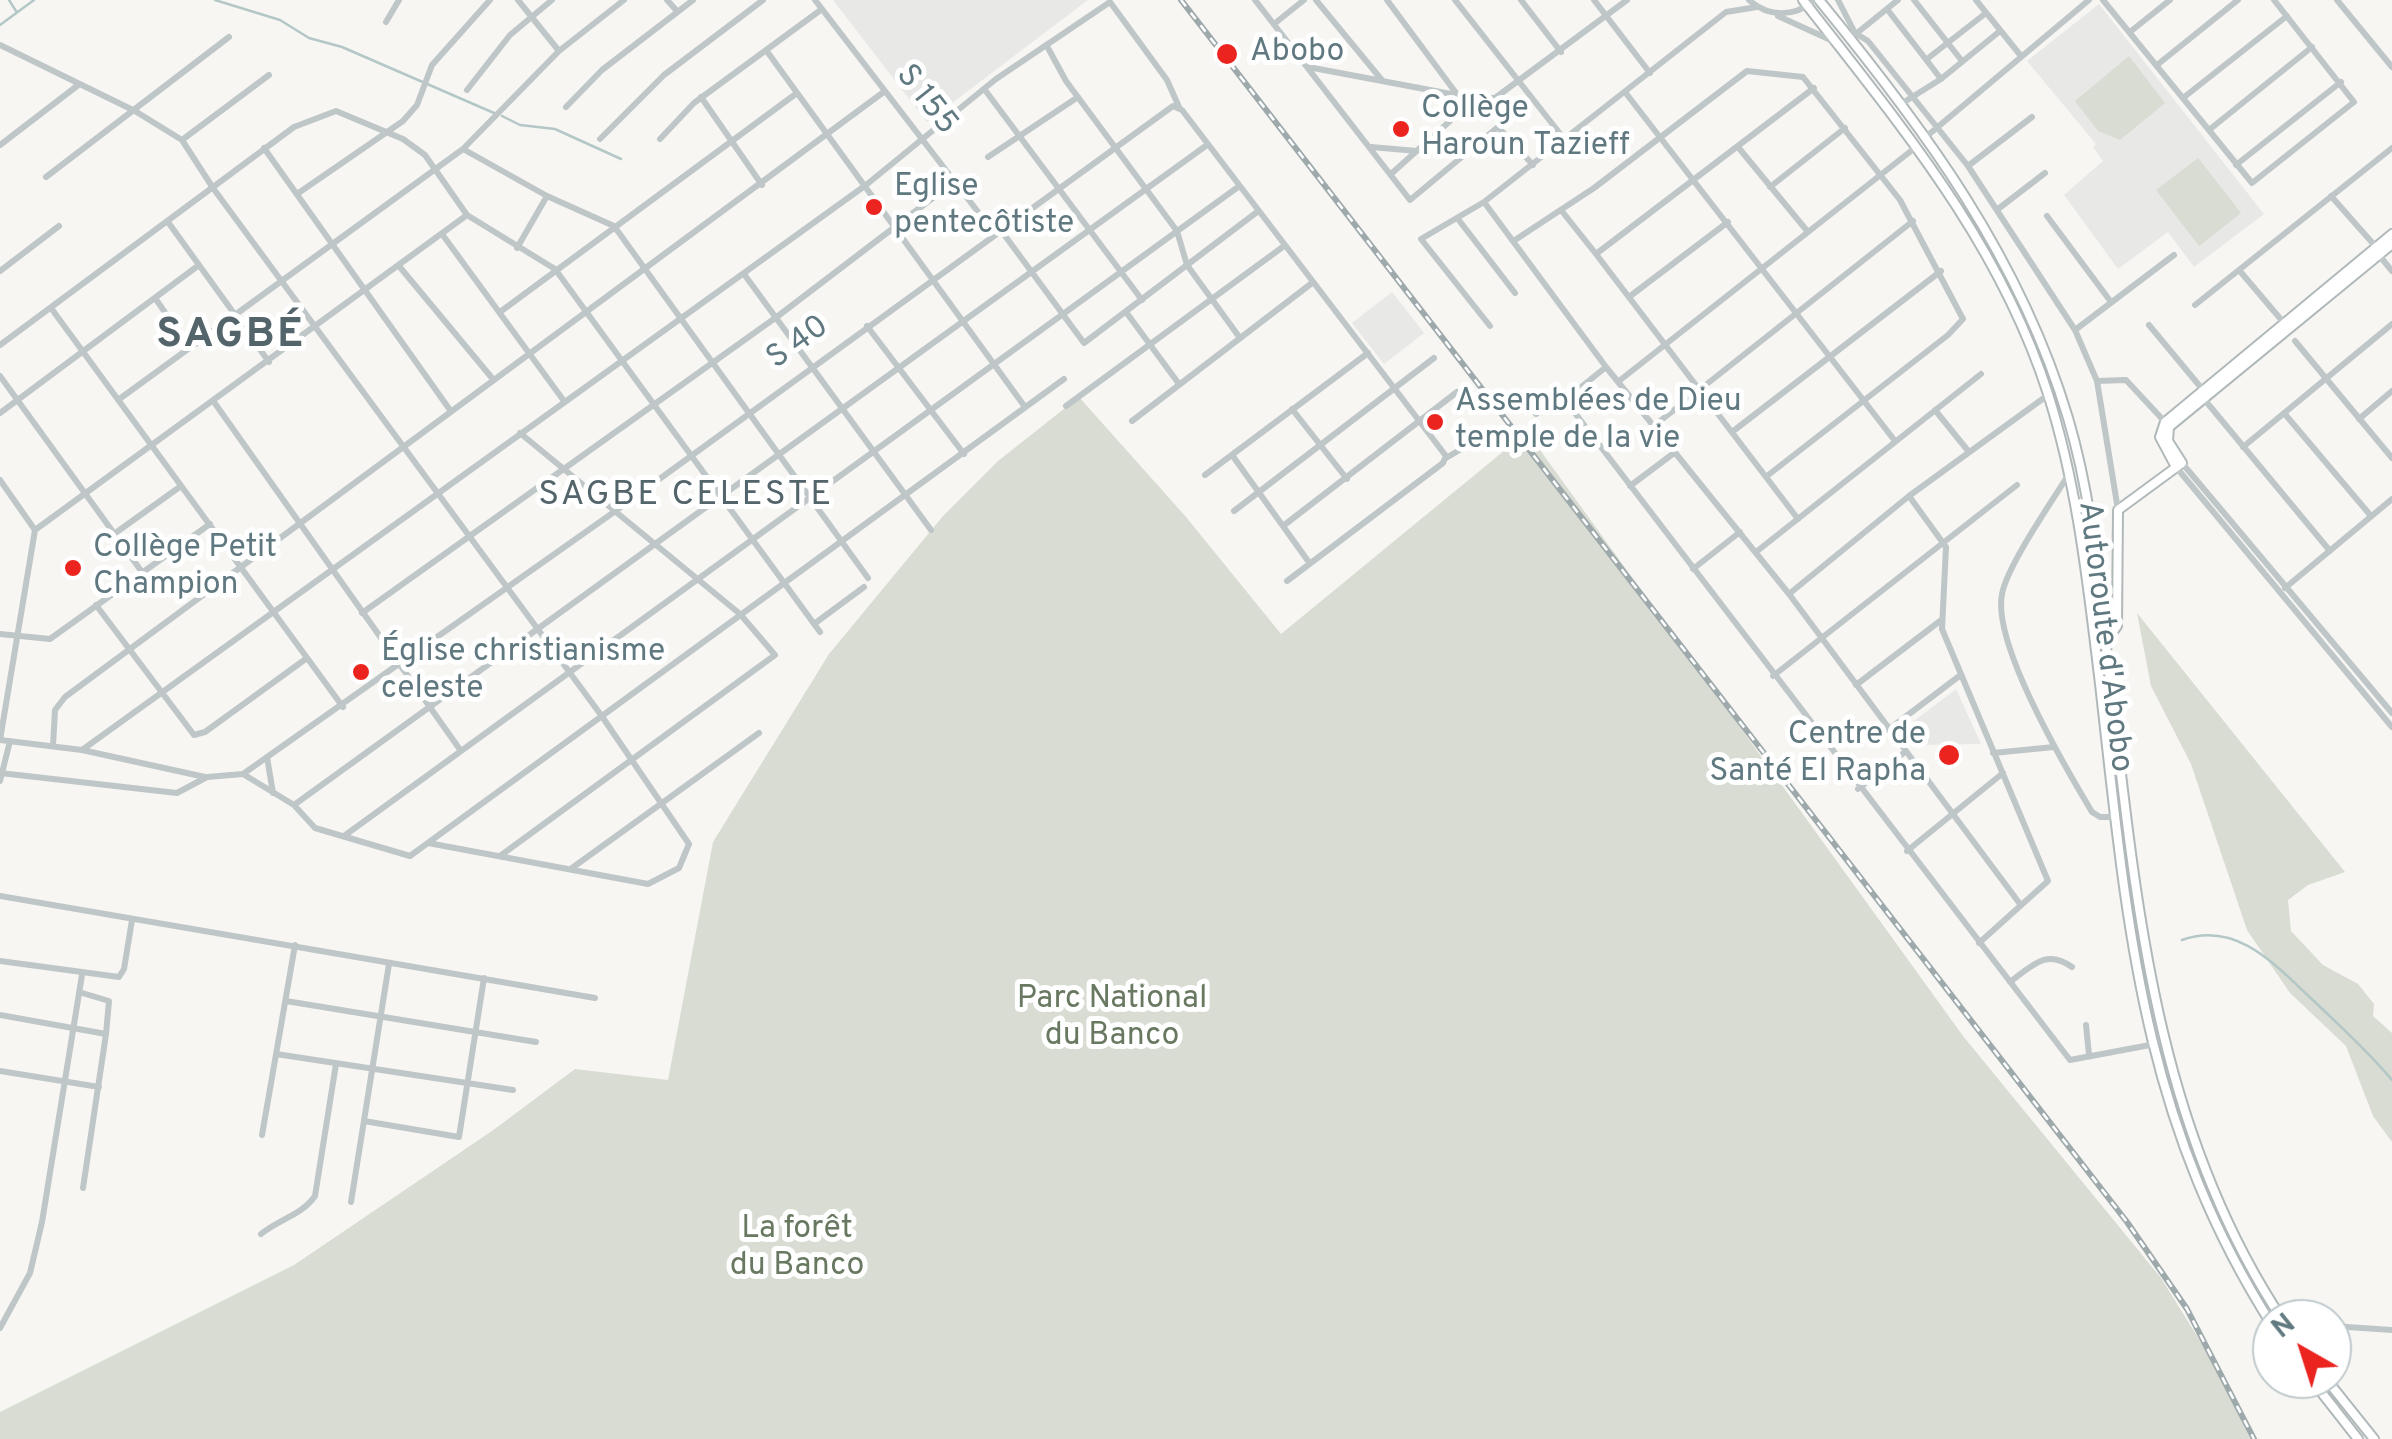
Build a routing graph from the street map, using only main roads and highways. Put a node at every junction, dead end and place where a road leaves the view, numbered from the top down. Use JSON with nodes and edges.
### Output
{"nodes":[{"id":1,"x":1811,"y":2,"type":"edge"},
{"id":2,"x":1856,"y":33,"type":"road end"},
{"id":3,"x":1867,"y":60,"type":"junction"},
{"id":4,"x":2392,"y":234,"type":"edge"},
{"id":5,"x":2392,"y":244,"type":"edge"},
{"id":6,"x":2378,"y":251,"type":"junction"},
{"id":7,"x":2204,"y":394,"type":"junction"},
{"id":8,"x":2106,"y":641,"type":"junction"},
{"id":9,"x":2257,"y":1299,"type":"edge"},
{"id":10,"x":2271,"y":1299,"type":"edge"},
{"id":11,"x":2326,"y":1399,"type":"edge"},
{"id":12,"x":2342,"y":1399,"type":"edge"},
{"id":13,"x":2356,"y":1438,"type":"edge"},
{"id":14,"x":2374,"y":1439,"type":"edge"}],
"edges":[{"from":1,"to":3,"type":"main road","name":"Autoroute d'Abobo"},
{"from":1,"to":9,"type":"main road"},
{"from":2,"to":3,"type":"main road"},
{"from":3,"to":8,"type":"main road","name":"Autoroute d'Abobo"},
{"from":4,"to":6,"type":"main road"},
{"from":5,"to":6,"type":"main road"},
{"from":6,"to":7,"type":"main road"},
{"from":6,"to":7,"type":"main road"},
{"from":7,"to":8,"type":"main road"},
{"from":8,"to":10,"type":"main road","name":"Autoroute d'Abobo"},
{"from":11,"to":13,"type":"main road"},
{"from":12,"to":14,"type":"main road"}]}
